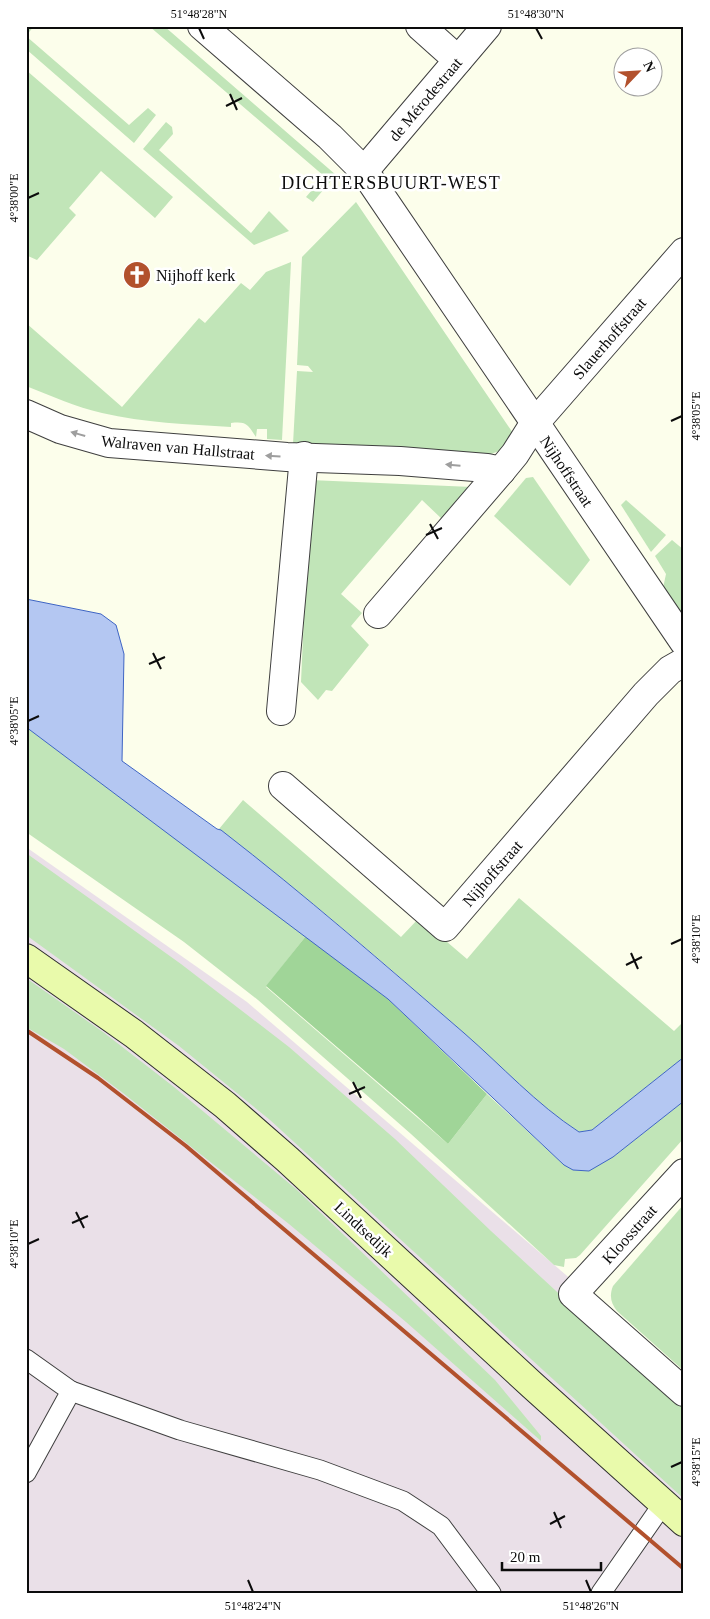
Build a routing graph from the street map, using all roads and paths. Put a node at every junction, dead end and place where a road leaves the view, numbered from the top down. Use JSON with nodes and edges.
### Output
{"nodes":[{"id":1,"x":202,"y":26,"type":"edge"},
{"id":2,"x":420,"y":26,"type":"edge"},
{"id":3,"x":487,"y":26,"type":"edge"},
{"id":4,"x":458,"y":60,"type":"junction"},
{"id":5,"x":364,"y":171,"type":"junction"},
{"id":6,"x":684,"y":252,"type":"edge"},
{"id":7,"x":26,"y":414,"type":"edge"},
{"id":8,"x":534,"y":424,"type":"junction"},
{"id":9,"x":304,"y":456,"type":"junction"},
{"id":10,"x":502,"y":471,"type":"junction"},
{"id":11,"x":378,"y":614,"type":"dead end"},
{"id":12,"x":684,"y":642,"type":"edge"},
{"id":13,"x":684,"y":662,"type":"edge"},
{"id":14,"x":281,"y":711,"type":"dead end"},
{"id":15,"x":283,"y":786,"type":"dead end"},
{"id":16,"x":26,"y":958,"type":"edge"},
{"id":17,"x":684,"y":1172,"type":"edge"},
{"id":18,"x":26,"y":1359,"type":"edge"},
{"id":19,"x":71,"y":1391,"type":"junction"},
{"id":20,"x":684,"y":1392,"type":"edge"},
{"id":21,"x":26,"y":1473,"type":"edge"},
{"id":22,"x":663,"y":1504,"type":"junction"},
{"id":23,"x":684,"y":1522,"type":"edge"},
{"id":24,"x":491,"y":1593,"type":"edge"},
{"id":25,"x":601,"y":1593,"type":"edge"}],
"edges":[{"from":1,"to":5,"type":"street"},
{"from":2,"to":4,"type":"street"},
{"from":3,"to":4,"type":"street","name":"de Mérodestraat"},
{"from":4,"to":5,"type":"street","name":"de Mérodestraat"},
{"from":5,"to":8,"type":"street","name":"Nijhoffstraat"},
{"from":6,"to":8,"type":"street","name":"Slauerhoffstraat"},
{"from":9,"to":7,"type":"street","name":"Walraven van Hallstraat","one_way":true},
{"from":8,"to":10,"type":"street","name":"Nijhoffstraat"},
{"from":8,"to":12,"type":"street","name":"Nijhoffstraat"},
{"from":10,"to":9,"type":"street","name":"Walraven van Hallstraat","one_way":true},
{"from":9,"to":14,"type":"street"},
{"from":10,"to":11,"type":"street","name":"Nijhoffstraat"},
{"from":13,"to":15,"type":"street","name":"Nijhoffstraat"},
{"from":16,"to":22,"type":"main road","name":"Lindtsedijk"},
{"from":17,"to":20,"type":"street","name":"Kloosstraat"},
{"from":18,"to":19,"type":"lane"},
{"from":19,"to":21,"type":"lane"},
{"from":19,"to":24,"type":"lane"},
{"from":22,"to":23,"type":"main road","name":"Lindtsedijk"},
{"from":22,"to":25,"type":"lane"}]}
